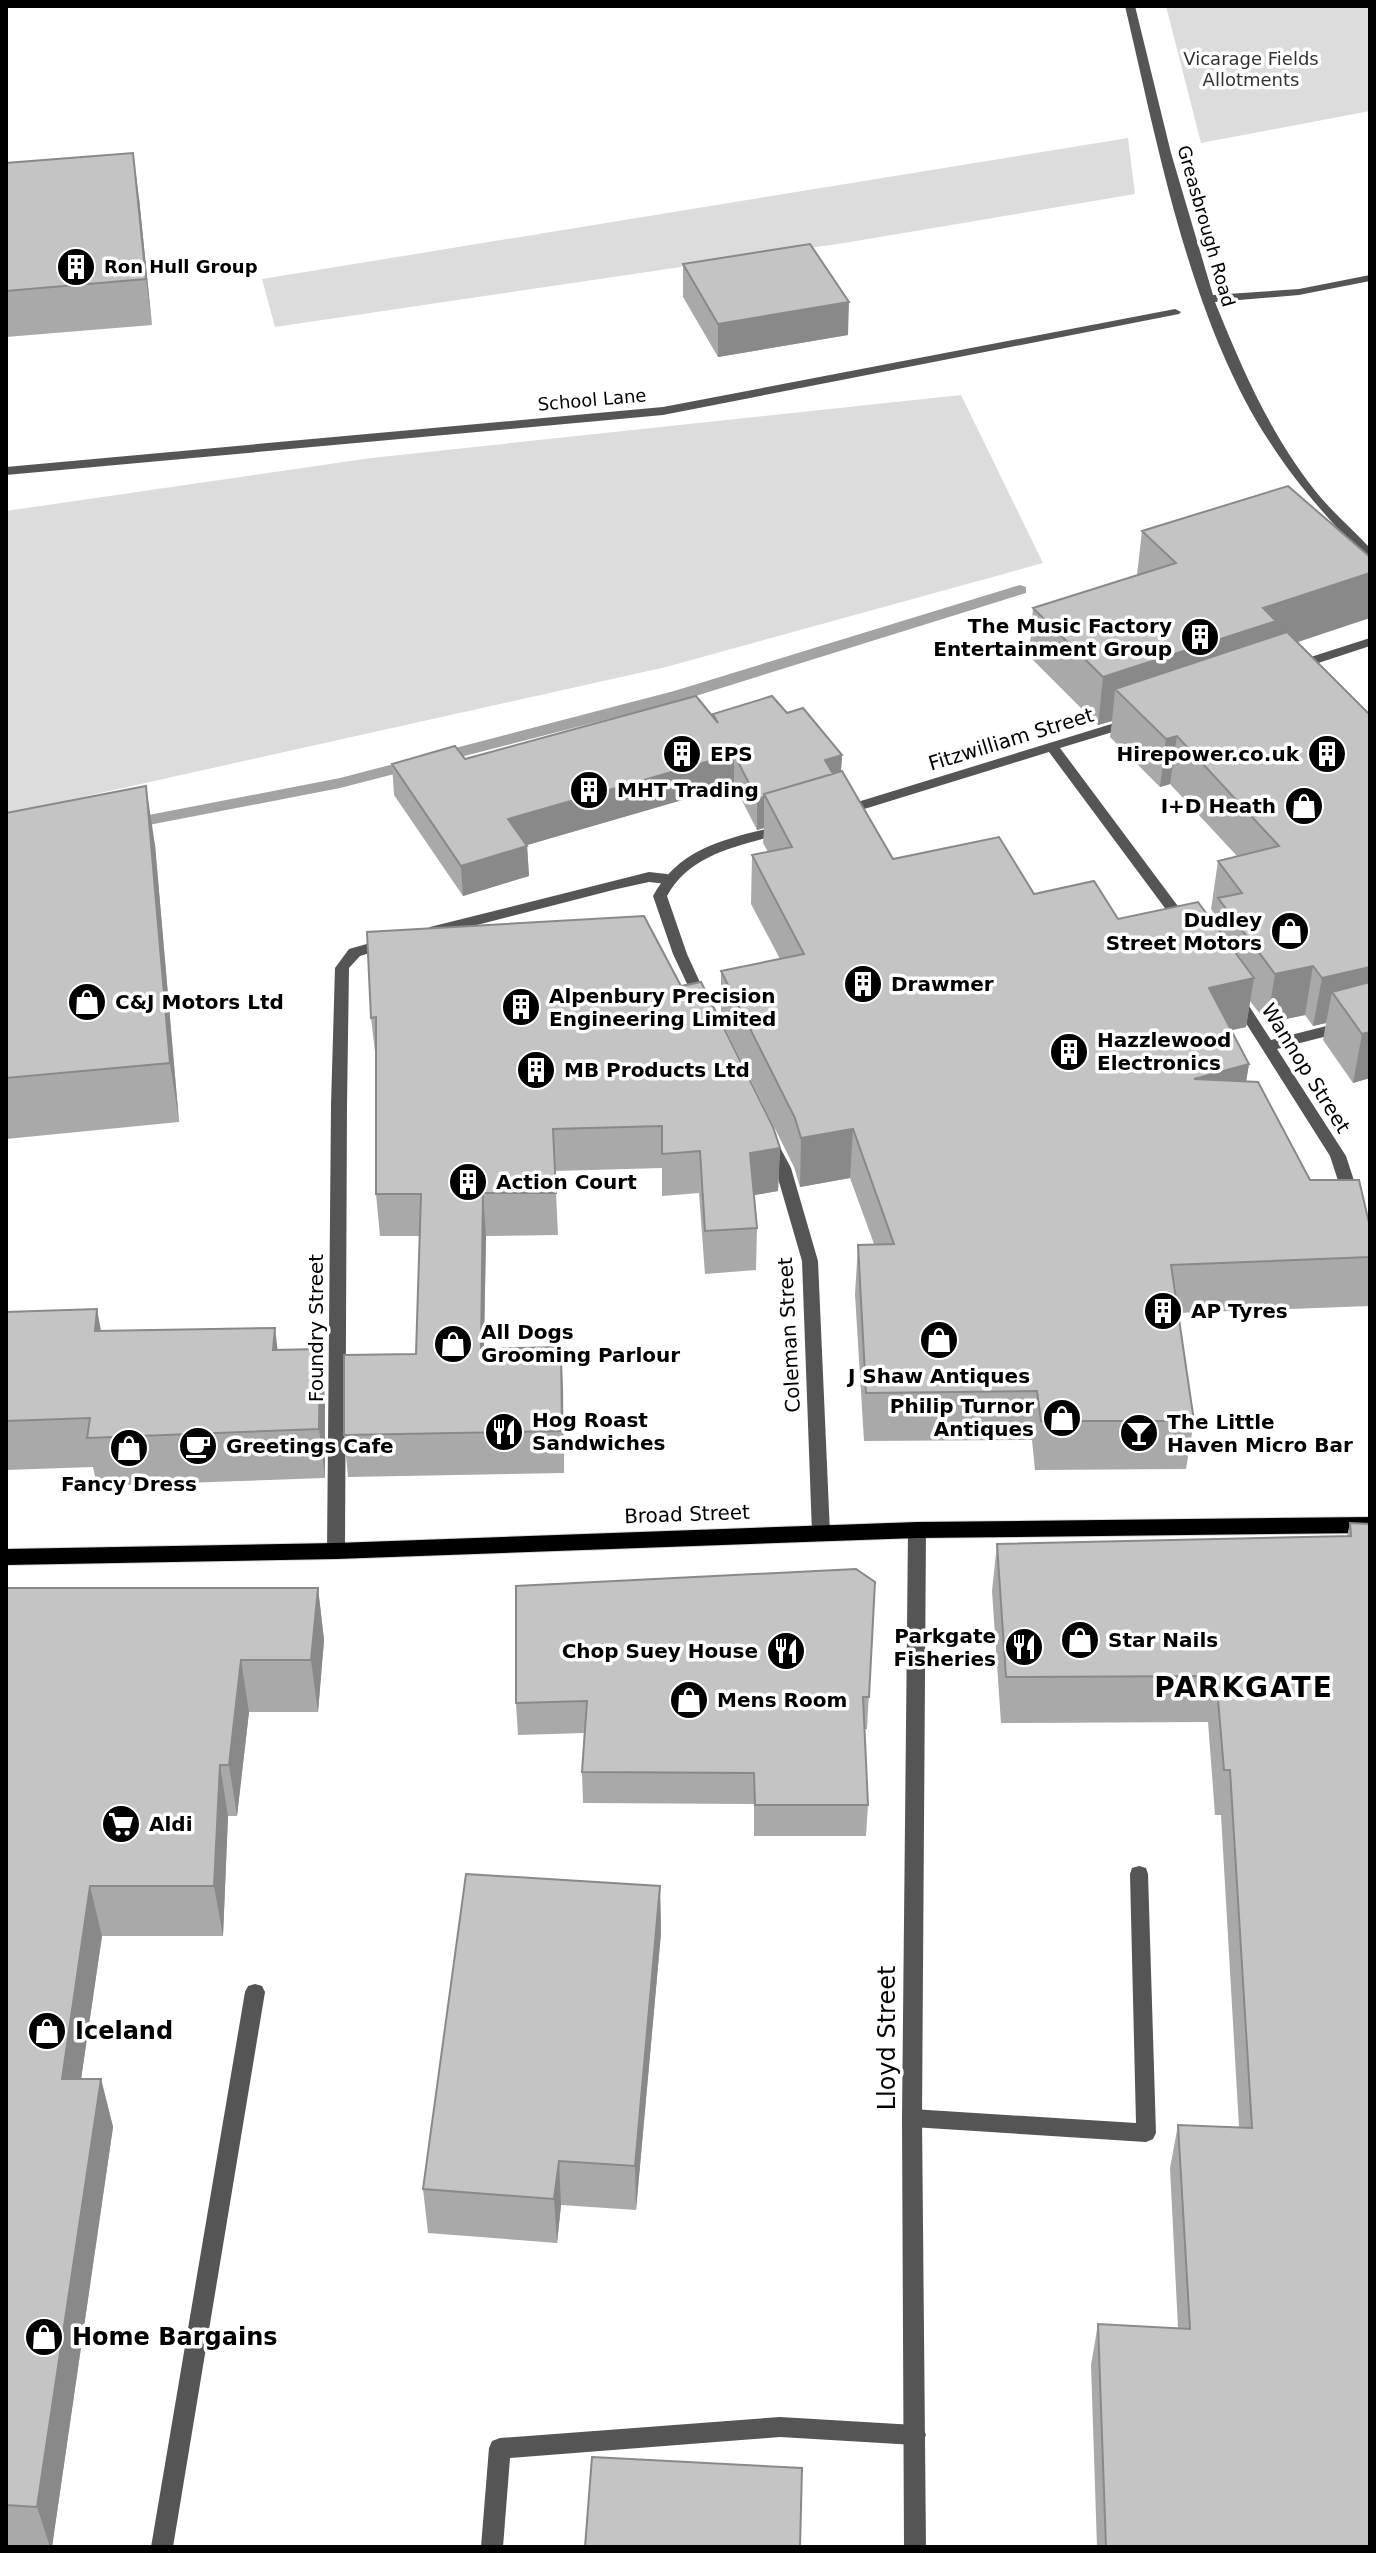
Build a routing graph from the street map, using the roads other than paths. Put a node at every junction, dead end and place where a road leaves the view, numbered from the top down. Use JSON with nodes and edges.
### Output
{"nodes":[{"id":1,"x":1130,"y":6,"type":"edge"},
{"id":2,"x":1370,"y":278,"type":"edge"},
{"id":3,"x":1207,"y":299,"type":"junction"},
{"id":4,"x":1175,"y":312,"type":"dead end"},
{"id":5,"x":6,"y":471,"type":"edge"},
{"id":6,"x":1370,"y":555,"type":"edge"},
{"id":7,"x":1370,"y":642,"type":"edge"},
{"id":8,"x":1279,"y":672,"type":"edge"},
{"id":9,"x":1144,"y":718,"type":"edge"},
{"id":10,"x":1053,"y":748,"type":"junction"},
{"id":11,"x":831,"y":815,"type":"edge"},
{"id":12,"x":802,"y":823,"type":"edge"},
{"id":13,"x":667,"y":879,"type":"junction"},
{"id":14,"x":1195,"y":938,"type":"edge"},
{"id":15,"x":1229,"y":986,"type":"edge"},
{"id":16,"x":1370,"y":1020,"type":"edge"},
{"id":17,"x":712,"y":1023,"type":"edge"},
{"id":18,"x":1271,"y":1045,"type":"junction"},
{"id":19,"x":763,"y":1130,"type":"edge"},
{"id":20,"x":1357,"y":1215,"type":"edge"},
{"id":21,"x":1370,"y":1525,"type":"edge"},
{"id":22,"x":917,"y":1530,"type":"junction"},
{"id":23,"x":821,"y":1533,"type":"junction"},
{"id":24,"x":336,"y":1551,"type":"junction"},
{"id":25,"x":6,"y":1557,"type":"edge"},
{"id":26,"x":1139,"y":1874,"type":"dead end"},
{"id":27,"x":255,"y":1992,"type":"dead end"},
{"id":28,"x":912,"y":2118,"type":"junction"},
{"id":29,"x":915,"y":2435,"type":"junction"},
{"id":30,"x":162,"y":2547,"type":"edge"},
{"id":31,"x":492,"y":2547,"type":"edge"},
{"id":32,"x":915,"y":2547,"type":"edge"}],
"edges":[{"from":1,"to":3,"type":"street","name":"Greasbrough Road"},
{"from":2,"to":3,"type":"street"},
{"from":3,"to":6,"type":"street","name":"Greasbrough Road"},
{"from":4,"to":5,"type":"street","name":"School Lane"},
{"from":7,"to":8,"type":"street"},
{"from":9,"to":10,"type":"street","name":"Fitzwilliam Street"},
{"from":10,"to":11,"type":"street","name":"Fitzwilliam Street"},
{"from":10,"to":14,"type":"street"},
{"from":12,"to":13,"type":"street"},
{"from":13,"to":17,"type":"street"},
{"from":13,"to":24,"type":"street","name":"Foundry Street"},
{"from":15,"to":18,"type":"street","name":"Wannop Street"},
{"from":16,"to":18,"type":"street"},
{"from":18,"to":20,"type":"street","name":"Wannop Street"},
{"from":19,"to":23,"type":"street","name":"Coleman Street"},
{"from":21,"to":22,"type":"main road","name":"Broad Street"},
{"from":22,"to":23,"type":"main road","name":"Broad Street"},
{"from":22,"to":28,"type":"street","name":"Lloyd Street"},
{"from":23,"to":24,"type":"main road","name":"Broad Street"},
{"from":24,"to":25,"type":"main road","name":"Broad Street"},
{"from":26,"to":28,"type":"street"},
{"from":27,"to":30,"type":"street"},
{"from":28,"to":29,"type":"street","name":"Lloyd Street"},
{"from":29,"to":31,"type":"street"},
{"from":29,"to":32,"type":"street","name":"Lloyd Street"}]}
